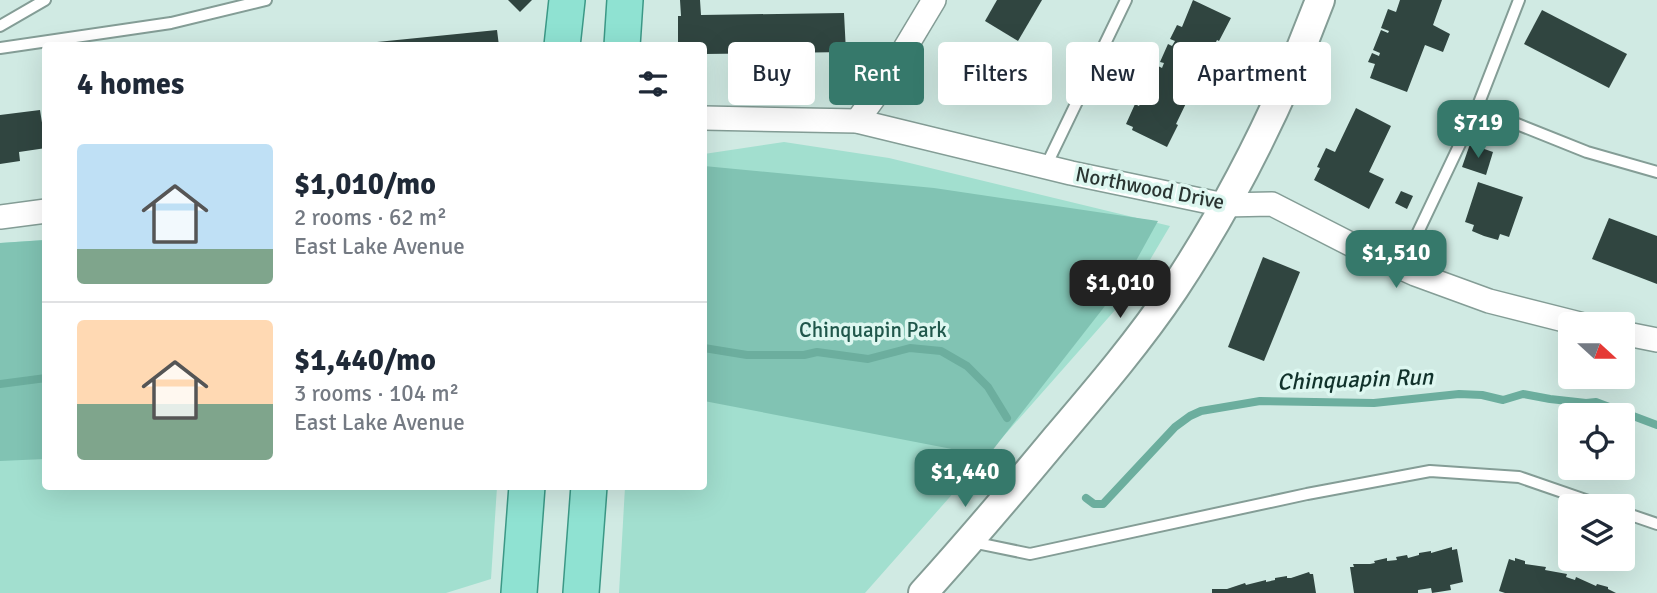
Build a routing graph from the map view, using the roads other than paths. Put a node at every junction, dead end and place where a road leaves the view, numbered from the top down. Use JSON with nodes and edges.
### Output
{"nodes":[{"id":1,"x":45,"y":0,"type":"edge"},
{"id":2,"x":266,"y":0,"type":"edge"},
{"id":3,"x":567,"y":0,"type":"edge"},
{"id":4,"x":625,"y":0,"type":"edge"},
{"id":5,"x":934,"y":0,"type":"edge"},
{"id":6,"x":1126,"y":0,"type":"edge"},
{"id":7,"x":1320,"y":0,"type":"edge"},
{"id":8,"x":1519,"y":0,"type":"edge"},
{"id":9,"x":0,"y":26,"type":"edge"},
{"id":10,"x":562,"y":42,"type":"edge"},
{"id":11,"x":622,"y":42,"type":"edge"},
{"id":12,"x":0,"y":48,"type":"edge"},
{"id":13,"x":1476,"y":108,"type":"junction"},
{"id":14,"x":707,"y":118,"type":"edge"},
{"id":15,"x":857,"y":121,"type":"junction"},
{"id":16,"x":1046,"y":166,"type":"junction"},
{"id":17,"x":1657,"y":172,"type":"edge"},
{"id":18,"x":1224,"y":205,"type":"junction"},
{"id":19,"x":42,"y":212,"type":"edge"},
{"id":20,"x":0,"y":217,"type":"edge"},
{"id":21,"x":1401,"y":268,"type":"junction"},
{"id":22,"x":1558,"y":318,"type":"edge"},
{"id":23,"x":1635,"y":336,"type":"edge"},
{"id":24,"x":1657,"y":340,"type":"edge"},
{"id":25,"x":527,"y":490,"type":"edge"},
{"id":26,"x":589,"y":490,"type":"edge"},
{"id":27,"x":1568,"y":494,"type":"edge"},
{"id":28,"x":1635,"y":516,"type":"edge"},
{"id":29,"x":1657,"y":524,"type":"edge"},
{"id":30,"x":969,"y":542,"type":"junction"},
{"id":31,"x":519,"y":593,"type":"edge"},
{"id":32,"x":582,"y":593,"type":"edge"},
{"id":33,"x":923,"y":593,"type":"edge"}],
"edges":[{"from":1,"to":9,"type":"lane"},
{"from":2,"to":12,"type":"lane"},
{"from":3,"to":10,"type":"main road"},
{"from":4,"to":11,"type":"main road"},
{"from":5,"to":15,"type":"street"},
{"from":6,"to":16,"type":"lane"},
{"from":7,"to":18,"type":"street"},
{"from":8,"to":13,"type":"lane"},
{"from":13,"to":17,"type":"lane"},
{"from":13,"to":21,"type":"lane"},
{"from":14,"to":15,"type":"street","name":"Northwood Drive"},
{"from":15,"to":16,"type":"street","name":"Northwood Drive"},
{"from":16,"to":18,"type":"street","name":"Northwood Drive"},
{"from":18,"to":21,"type":"street","name":"Northwood Drive"},
{"from":18,"to":30,"type":"street"},
{"from":19,"to":20,"type":"street"},
{"from":21,"to":22,"type":"street","name":"Northwood Drive"},
{"from":23,"to":24,"type":"street"},
{"from":25,"to":31,"type":"main road"},
{"from":26,"to":32,"type":"main road"},
{"from":27,"to":30,"type":"lane"},
{"from":28,"to":29,"type":"lane"},
{"from":30,"to":33,"type":"street"}]}
